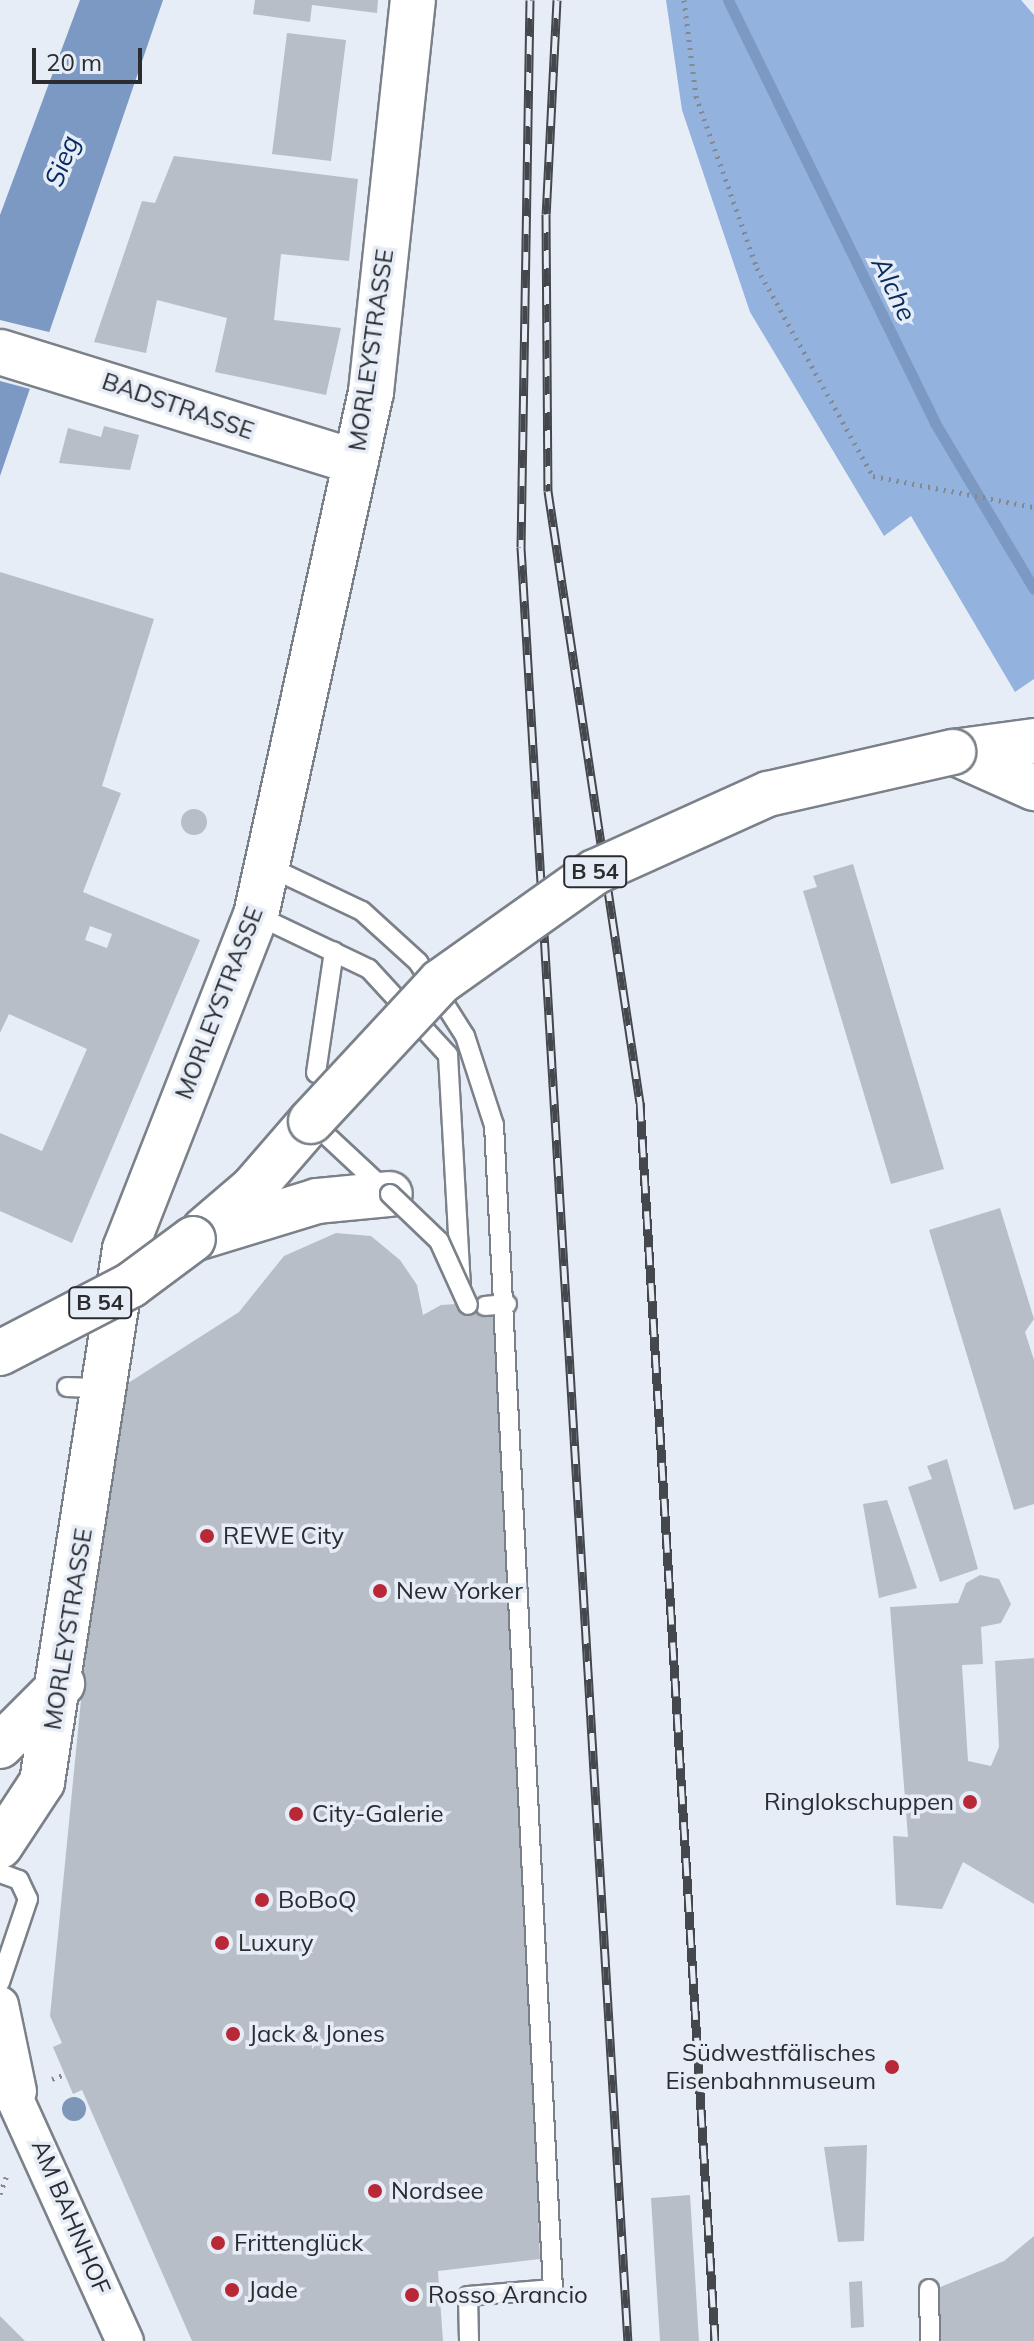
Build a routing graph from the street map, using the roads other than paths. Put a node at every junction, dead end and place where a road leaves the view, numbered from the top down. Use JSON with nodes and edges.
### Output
{"nodes":[{"id":1,"x":413,"y":0,"type":"edge"},
{"id":2,"x":0,"y":352,"type":"edge"},
{"id":3,"x":355,"y":462,"type":"junction"},
{"id":4,"x":1034,"y":741,"type":"edge"},
{"id":5,"x":953,"y":752,"type":"junction"},
{"id":6,"x":1034,"y":788,"type":"edge"},
{"id":7,"x":264,"y":864,"type":"junction"},
{"id":8,"x":256,"y":915,"type":"junction"},
{"id":9,"x":334,"y":951,"type":"junction"},
{"id":10,"x":316,"y":1073,"type":"dead end"},
{"id":11,"x":311,"y":1121,"type":"junction"},
{"id":12,"x":390,"y":1194,"type":"junction"},
{"id":13,"x":193,"y":1239,"type":"junction"},
{"id":14,"x":507,"y":1304,"type":"junction"},
{"id":15,"x":472,"y":1305,"type":"junction"},
{"id":16,"x":0,"y":1353,"type":"edge"},
{"id":17,"x":63,"y":1682,"type":"junction"},
{"id":18,"x":0,"y":1746,"type":"edge"},
{"id":19,"x":0,"y":1846,"type":"edge"},
{"id":20,"x":0,"y":1873,"type":"edge"},
{"id":21,"x":0,"y":1982,"type":"edge"},
{"id":22,"x":0,"y":2005,"type":"edge"},
{"id":23,"x":24,"y":2089,"type":"edge"},
{"id":24,"x":929,"y":2289,"type":"dead end"},
{"id":25,"x":125,"y":2341,"type":"edge"},
{"id":26,"x":469,"y":2341,"type":"edge"},
{"id":27,"x":930,"y":2341,"type":"edge"}],
"edges":[{"from":1,"to":3,"type":"main road","name":"MORLEYSTRASSE"},
{"from":2,"to":3,"type":"main road","name":"BADSTRASSE"},
{"from":3,"to":7,"type":"main road","name":"MORLEYSTRASSE"},
{"from":4,"to":5,"type":"main road","number":"B 54"},
{"from":5,"to":6,"type":"main road"},
{"from":5,"to":11,"type":"main road","number":"B 54","bridge":true},
{"from":7,"to":8,"type":"main road","name":"MORLEYSTRASSE"},
{"from":7,"to":14,"type":"lane"},
{"from":8,"to":9,"type":"lane"},
{"from":8,"to":17,"type":"main road","name":"MORLEYSTRASSE"},
{"from":9,"to":10,"type":"lane"},
{"from":9,"to":15,"type":"lane"},
{"from":11,"to":12,"type":"lane"},
{"from":11,"to":13,"type":"main road","number":"B 54"},
{"from":12,"to":13,"type":"main road"},
{"from":12,"to":15,"type":"lane","bridge":true},
{"from":13,"to":16,"type":"main road","number":"B 54","bridge":true},
{"from":14,"to":15,"type":"lane"},
{"from":14,"to":26,"type":"lane"},
{"from":17,"to":18,"type":"main road"},
{"from":17,"to":19,"type":"main road","name":"MORLEYSTRASSE"},
{"from":20,"to":21,"type":"lane"},
{"from":22,"to":23,"type":"street","name":"AM BAHNHOF"},
{"from":23,"to":25,"type":"street","name":"AM BAHNHOF"},
{"from":24,"to":27,"type":"lane"}]}
